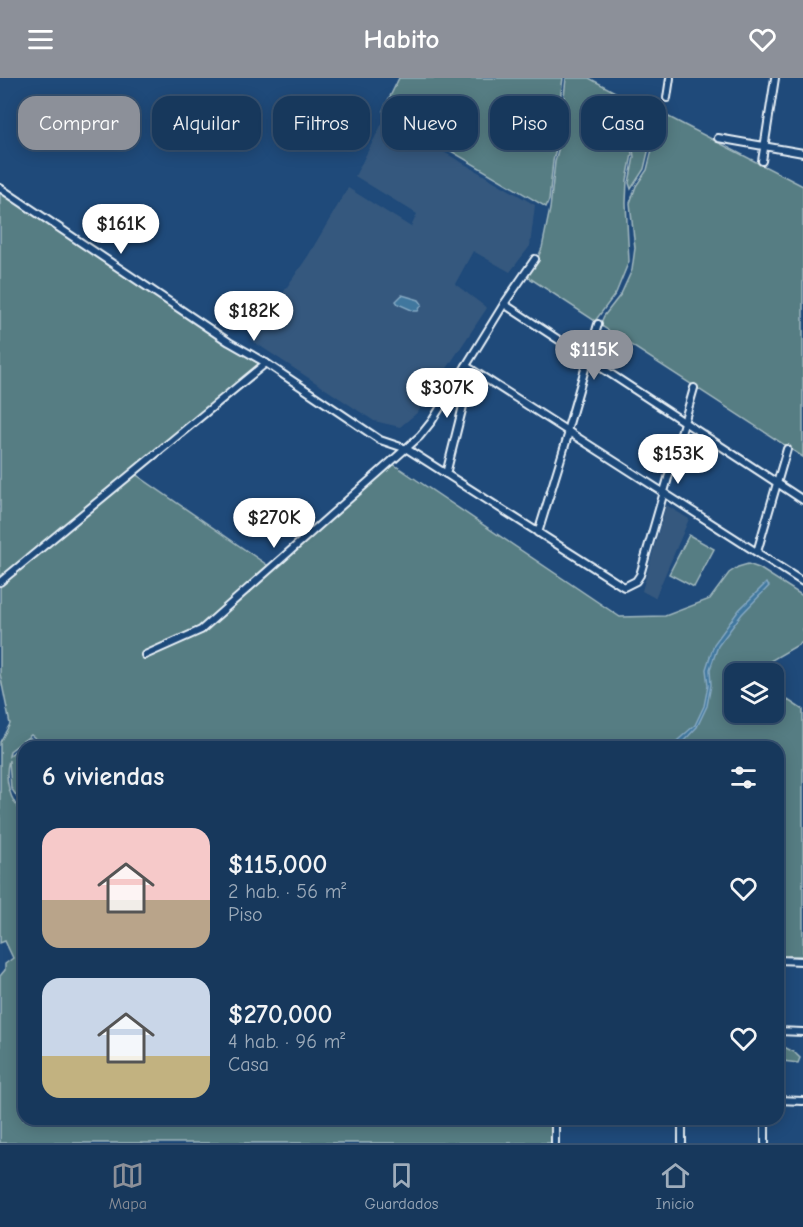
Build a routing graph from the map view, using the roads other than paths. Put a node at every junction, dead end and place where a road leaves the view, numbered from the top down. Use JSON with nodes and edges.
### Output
{"nodes":[{"id":1,"x":670,"y":78,"type":"edge"},
{"id":2,"x":776,"y":78,"type":"edge"},
{"id":3,"x":667,"y":98,"type":"dead end"},
{"id":4,"x":718,"y":138,"type":"dead end"},
{"id":5,"x":764,"y":146,"type":"junction"},
{"id":6,"x":803,"y":153,"type":"edge"},
{"id":7,"x":762,"y":161,"type":"dead end"},
{"id":8,"x":0,"y":188,"type":"edge"},
{"id":9,"x":535,"y":259,"type":"dead end"},
{"id":10,"x":504,"y":304,"type":"junction"},
{"id":11,"x":598,"y":324,"type":"dead end"},
{"id":12,"x":588,"y":359,"type":"junction"},
{"id":13,"x":266,"y":363,"type":"junction"},
{"id":14,"x":469,"y":368,"type":"junction"},
{"id":15,"x":694,"y":388,"type":"dead end"},
{"id":16,"x":684,"y":422,"type":"junction"},
{"id":17,"x":568,"y":431,"type":"junction"},
{"id":18,"x":407,"y":449,"type":"junction"},
{"id":19,"x":787,"y":449,"type":"dead end"},
{"id":20,"x":446,"y":474,"type":"junction"},
{"id":21,"x":777,"y":483,"type":"junction"},
{"id":22,"x":664,"y":492,"type":"junction"},
{"id":23,"x":803,"y":500,"type":"edge"},
{"id":24,"x":538,"y":533,"type":"junction"},
{"id":25,"x":757,"y":552,"type":"junction"},
{"id":26,"x":0,"y":582,"type":"edge"},
{"id":27,"x":803,"y":582,"type":"edge"},
{"id":28,"x":145,"y":655,"type":"dead end"},
{"id":29,"x":784,"y":960,"type":"edge"},
{"id":30,"x":803,"y":961,"type":"edge"},
{"id":31,"x":784,"y":1031,"type":"edge"},
{"id":32,"x":803,"y":1032,"type":"edge"},
{"id":33,"x":784,"y":1100,"type":"edge"},
{"id":34,"x":803,"y":1101,"type":"edge"},
{"id":35,"x":555,"y":1125,"type":"edge"},
{"id":36,"x":682,"y":1125,"type":"edge"},
{"id":37,"x":765,"y":1125,"type":"edge"},
{"id":38,"x":555,"y":1143,"type":"edge"},
{"id":39,"x":682,"y":1143,"type":"edge"},
{"id":40,"x":765,"y":1143,"type":"edge"}],
"edges":[{"from":1,"to":3,"type":"street"},
{"from":2,"to":5,"type":"street"},
{"from":4,"to":5,"type":"street"},
{"from":5,"to":6,"type":"street"},
{"from":5,"to":7,"type":"street"},
{"from":8,"to":13,"type":"street"},
{"from":9,"to":10,"type":"street"},
{"from":10,"to":12,"type":"street"},
{"from":10,"to":14,"type":"street"},
{"from":11,"to":12,"type":"street"},
{"from":12,"to":16,"type":"street"},
{"from":12,"to":17,"type":"street"},
{"from":13,"to":18,"type":"street"},
{"from":13,"to":26,"type":"street"},
{"from":14,"to":17,"type":"street"},
{"from":14,"to":18,"type":"street"},
{"from":14,"to":20,"type":"street"},
{"from":15,"to":16,"type":"street"},
{"from":16,"to":21,"type":"street"},
{"from":16,"to":22,"type":"street"},
{"from":17,"to":22,"type":"street"},
{"from":17,"to":24,"type":"street"},
{"from":18,"to":20,"type":"street"},
{"from":18,"to":28,"type":"street"},
{"from":19,"to":21,"type":"street"},
{"from":20,"to":24,"type":"street"},
{"from":21,"to":23,"type":"street"},
{"from":21,"to":25,"type":"street"},
{"from":22,"to":24,"type":"street"},
{"from":22,"to":25,"type":"street"},
{"from":25,"to":27,"type":"street"},
{"from":29,"to":30,"type":"street"},
{"from":31,"to":32,"type":"street"},
{"from":33,"to":34,"type":"street"},
{"from":35,"to":38,"type":"street"},
{"from":36,"to":39,"type":"street"},
{"from":37,"to":40,"type":"street"}]}
